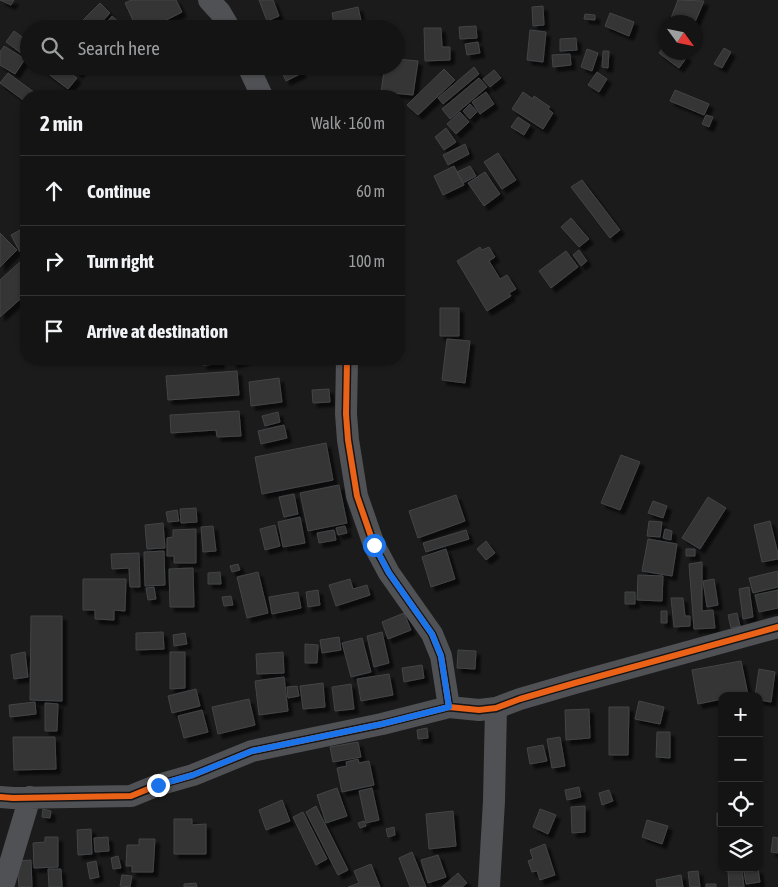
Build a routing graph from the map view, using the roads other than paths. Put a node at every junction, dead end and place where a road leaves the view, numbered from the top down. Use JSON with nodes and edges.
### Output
{"nodes":[{"id":1,"x":209,"y":0,"type":"edge"},
{"id":2,"x":225,"y":20,"type":"edge"},
{"id":3,"x":252,"y":75,"type":"edge"},
{"id":4,"x":259,"y":90,"type":"edge"},
{"id":5,"x":347,"y":365,"type":"edge"},
{"id":6,"x":778,"y":627,"type":"edge"},
{"id":7,"x":449,"y":707,"type":"junction"},
{"id":8,"x":496,"y":708,"type":"junction"},
{"id":9,"x":0,"y":797,"type":"edge"},
{"id":10,"x":30,"y":797,"type":"junction"},
{"id":11,"x":3,"y":887,"type":"edge"},
{"id":12,"x":489,"y":887,"type":"edge"}],
"edges":[{"from":1,"to":2,"type":"street"},
{"from":3,"to":4,"type":"street"},
{"from":5,"to":7,"type":"street"},
{"from":6,"to":8,"type":"street"},
{"from":7,"to":8,"type":"street"},
{"from":7,"to":10,"type":"street"},
{"from":8,"to":12,"type":"street"},
{"from":9,"to":10,"type":"street"},
{"from":10,"to":11,"type":"street"}]}
